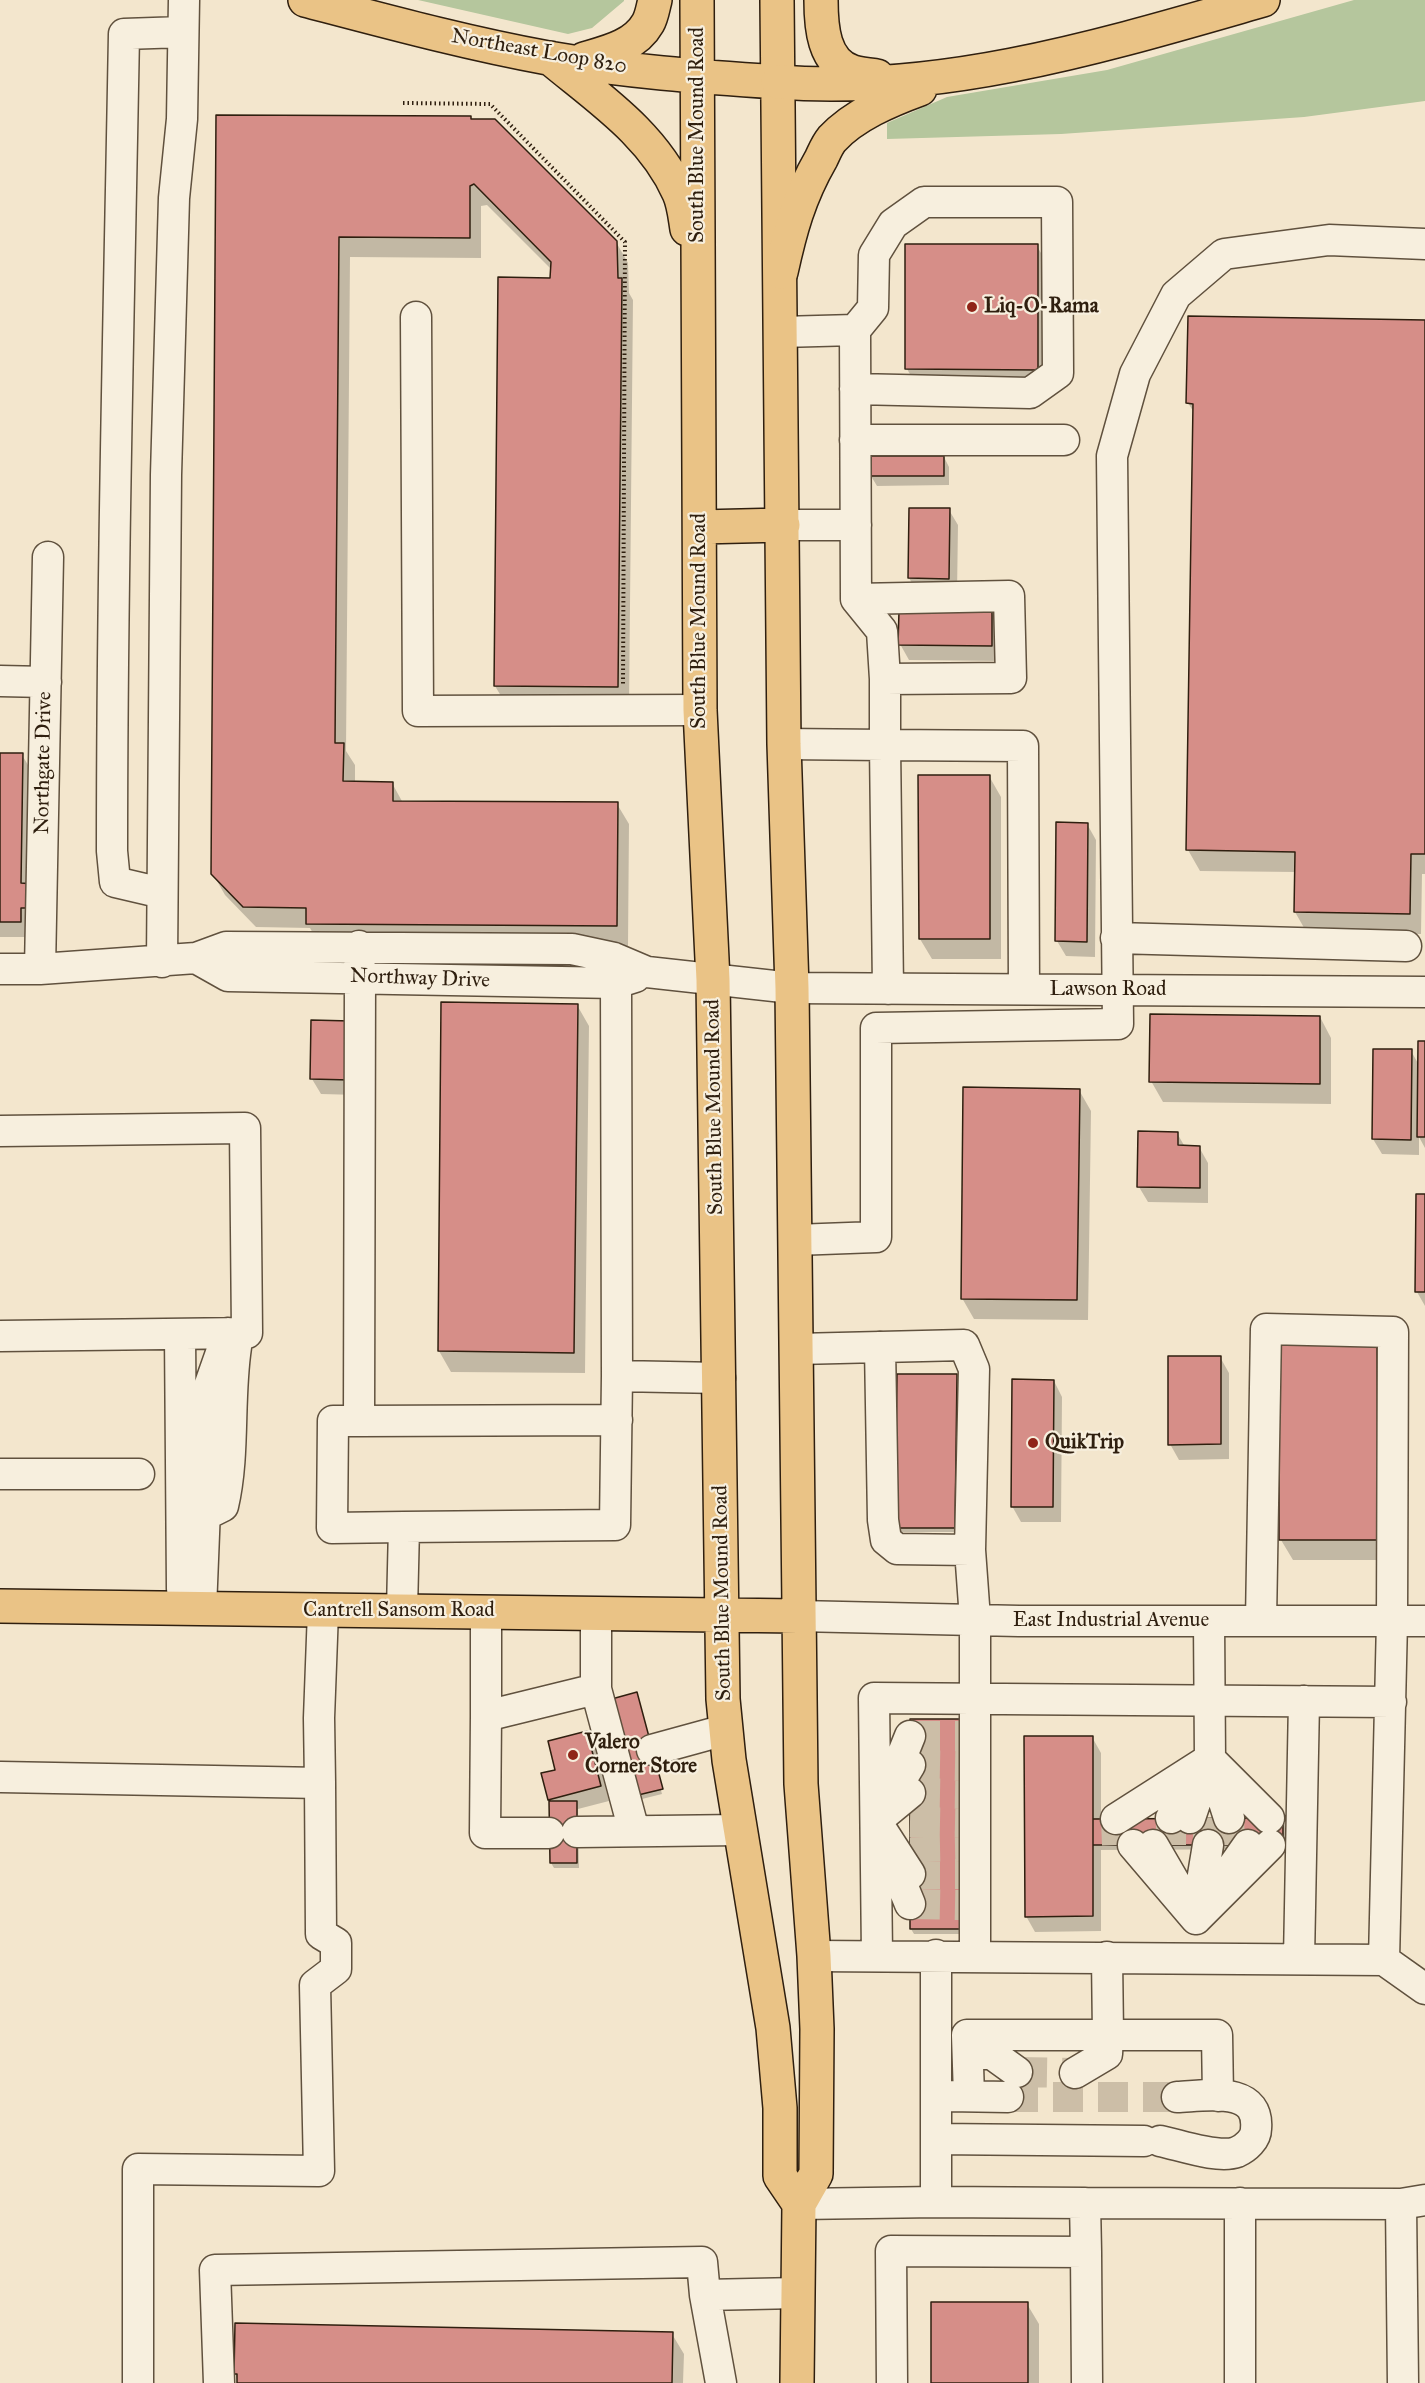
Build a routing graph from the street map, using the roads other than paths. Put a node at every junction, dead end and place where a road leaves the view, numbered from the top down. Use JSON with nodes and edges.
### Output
{"nodes":[{"id":1,"x":184,"y":0,"type":"edge"},
{"id":2,"x":304,"y":0,"type":"edge"},
{"id":3,"x":655,"y":0,"type":"edge"},
{"id":4,"x":697,"y":0,"type":"edge"},
{"id":5,"x":777,"y":0,"type":"edge"},
{"id":6,"x":820,"y":0,"type":"edge"},
{"id":7,"x":1263,"y":0,"type":"edge"},
{"id":8,"x":183,"y":32,"type":"junction"},
{"id":9,"x":549,"y":58,"type":"junction"},
{"id":10,"x":949,"y":76,"type":"junction"},
{"id":11,"x":698,"y":77,"type":"junction"},
{"id":12,"x":778,"y":82,"type":"junction"},
{"id":13,"x":1425,"y":244,"type":"edge"},
{"id":14,"x":781,"y":272,"type":"junction"},
{"id":15,"x":699,"y":283,"type":"junction"},
{"id":16,"x":416,"y":317,"type":"dead end"},
{"id":17,"x":855,"y":330,"type":"junction"},
{"id":18,"x":781,"y":332,"type":"junction"},
{"id":19,"x":855,"y":389,"type":"junction"},
{"id":20,"x":855,"y":440,"type":"junction"},
{"id":21,"x":1064,"y":440,"type":"dead end"},
{"id":22,"x":783,"y":525,"type":"junction"},
{"id":23,"x":856,"y":525,"type":"junction"},
{"id":24,"x":700,"y":528,"type":"junction"},
{"id":25,"x":48,"y":558,"type":"dead end"},
{"id":26,"x":856,"y":599,"type":"junction"},
{"id":27,"x":885,"y":679,"type":"junction"},
{"id":28,"x":0,"y":681,"type":"edge"},
{"id":29,"x":46,"y":682,"type":"junction"},
{"id":30,"x":700,"y":710,"type":"junction"},
{"id":31,"x":784,"y":744,"type":"junction"},
{"id":32,"x":885,"y":745,"type":"junction"},
{"id":33,"x":162,"y":893,"type":"junction"},
{"id":34,"x":1116,"y":938,"type":"junction"},
{"id":35,"x":359,"y":946,"type":"junction"},
{"id":36,"x":1406,"y":946,"type":"dead end"},
{"id":37,"x":196,"y":958,"type":"junction"},
{"id":38,"x":162,"y":962,"type":"junction"},
{"id":39,"x":0,"y":969,"type":"edge"},
{"id":40,"x":40,"y":969,"type":"junction"},
{"id":41,"x":647,"y":972,"type":"junction"},
{"id":42,"x":360,"y":977,"type":"junction"},
{"id":43,"x":713,"y":980,"type":"junction"},
{"id":44,"x":616,"y":983,"type":"junction"},
{"id":45,"x":792,"y":988,"type":"junction"},
{"id":46,"x":882,"y":989,"type":"junction"},
{"id":47,"x":1024,"y":989,"type":"junction"},
{"id":48,"x":1116,"y":990,"type":"junction"},
{"id":49,"x":1425,"y":992,"type":"edge"},
{"id":50,"x":876,"y":1028,"type":"junction"},
{"id":51,"x":0,"y":1131,"type":"edge"},
{"id":52,"x":795,"y":1240,"type":"junction"},
{"id":53,"x":233,"y":1333,"type":"junction"},
{"id":54,"x":174,"y":1334,"type":"junction"},
{"id":55,"x":0,"y":1336,"type":"edge"},
{"id":56,"x":880,"y":1347,"type":"junction"},
{"id":57,"x":797,"y":1349,"type":"junction"},
{"id":58,"x":617,"y":1377,"type":"junction"},
{"id":59,"x":720,"y":1378,"type":"junction"},
{"id":60,"x":617,"y":1420,"type":"junction"},
{"id":61,"x":359,"y":1421,"type":"junction"},
{"id":62,"x":0,"y":1474,"type":"edge"},
{"id":63,"x":139,"y":1474,"type":"dead end"},
{"id":64,"x":404,"y":1527,"type":"junction"},
{"id":65,"x":970,"y":1550,"type":"junction"},
{"id":66,"x":0,"y":1606,"type":"edge"},
{"id":67,"x":191,"y":1609,"type":"junction"},
{"id":68,"x":402,"y":1610,"type":"junction"},
{"id":69,"x":323,"y":1611,"type":"junction"},
{"id":70,"x":486,"y":1611,"type":"junction"},
{"id":71,"x":596,"y":1613,"type":"junction"},
{"id":72,"x":722,"y":1615,"type":"junction"},
{"id":73,"x":798,"y":1616,"type":"junction"},
{"id":74,"x":975,"y":1619,"type":"junction"},
{"id":75,"x":1209,"y":1621,"type":"junction"},
{"id":76,"x":1261,"y":1621,"type":"junction"},
{"id":77,"x":1392,"y":1621,"type":"junction"},
{"id":78,"x":1425,"y":1621,"type":"edge"},
{"id":79,"x":596,"y":1689,"type":"junction"},
{"id":80,"x":976,"y":1697,"type":"junction"},
{"id":81,"x":1210,"y":1701,"type":"junction"},
{"id":82,"x":1304,"y":1701,"type":"junction"},
{"id":83,"x":1391,"y":1702,"type":"junction"},
{"id":84,"x":486,"y":1716,"type":"junction"},
{"id":85,"x":725,"y":1730,"type":"junction"},
{"id":86,"x":910,"y":1736,"type":"dead end"},
{"id":87,"x":962,"y":1736,"type":"dead end"},
{"id":88,"x":652,"y":1750,"type":"dead end"},
{"id":89,"x":1210,"y":1759,"type":"junction"},
{"id":90,"x":0,"y":1777,"type":"edge"},
{"id":91,"x":320,"y":1783,"type":"junction"},
{"id":92,"x":876,"y":1821,"type":"junction"},
{"id":93,"x":964,"y":1821,"type":"junction"},
{"id":94,"x":740,"y":1830,"type":"junction"},
{"id":95,"x":634,"y":1831,"type":"junction"},
{"id":96,"x":1191,"y":1832,"type":"junction"},
{"id":97,"x":910,"y":1904,"type":"dead end"},
{"id":98,"x":962,"y":1905,"type":"dead end"},
{"id":99,"x":1196,"y":1919,"type":"junction"},
{"id":100,"x":877,"y":1955,"type":"junction"},
{"id":101,"x":936,"y":1955,"type":"junction"},
{"id":102,"x":814,"y":1956,"type":"junction"},
{"id":103,"x":975,"y":1956,"type":"junction"},
{"id":104,"x":1107,"y":1957,"type":"junction"},
{"id":105,"x":1195,"y":1958,"type":"junction"},
{"id":106,"x":1299,"y":1959,"type":"junction"},
{"id":107,"x":1384,"y":1960,"type":"junction"},
{"id":108,"x":1425,"y":1989,"type":"edge"},
{"id":109,"x":1107,"y":2045,"type":"junction"},
{"id":110,"x":1000,"y":2067,"type":"junction"},
{"id":111,"x":1074,"y":2067,"type":"tunnel mouth"},
{"id":112,"x":935,"y":2096,"type":"junction"},
{"id":113,"x":969,"y":2096,"type":"junction"},
{"id":114,"x":1218,"y":2096,"type":"junction"},
{"id":115,"x":1176,"y":2097,"type":"tunnel mouth"},
{"id":116,"x":936,"y":2139,"type":"junction"},
{"id":117,"x":936,"y":2202,"type":"junction"},
{"id":118,"x":1413,"y":2202,"type":"edge"},
{"id":119,"x":1085,"y":2203,"type":"junction"},
{"id":120,"x":1240,"y":2203,"type":"junction"},
{"id":121,"x":799,"y":2204,"type":"junction"},
{"id":122,"x":1086,"y":2252,"type":"junction"},
{"id":123,"x":798,"y":2293,"type":"junction"},
{"id":124,"x":705,"y":2295,"type":"junction"},
{"id":125,"x":138,"y":2383,"type":"edge"},
{"id":126,"x":219,"y":2383,"type":"edge"},
{"id":127,"x":722,"y":2383,"type":"edge"},
{"id":128,"x":797,"y":2383,"type":"edge"},
{"id":129,"x":892,"y":2383,"type":"edge"},
{"id":130,"x":1087,"y":2383,"type":"edge"},
{"id":131,"x":1240,"y":2383,"type":"edge"},
{"id":132,"x":1403,"y":2383,"type":"edge"}],
"edges":[{"from":1,"to":8,"type":"street"},
{"from":2,"to":9,"type":"main road","name":"Northeast Loop 820"},
{"from":3,"to":9,"type":"main road"},
{"from":4,"to":11,"type":"main road","name":"South Blue Mound Road"},
{"from":5,"to":12,"type":"main road"},
{"from":6,"to":10,"type":"main road"},
{"from":7,"to":10,"type":"main road"},
{"from":8,"to":33,"type":"street"},
{"from":8,"to":33,"type":"street"},
{"from":9,"to":11,"type":"main road","name":"Northeast Loop 820"},
{"from":9,"to":15,"type":"main road"},
{"from":10,"to":12,"type":"main road","name":"Northeast Loop 820"},
{"from":10,"to":14,"type":"main road"},
{"from":11,"to":12,"type":"main road","name":"Northeast Loop 820"},
{"from":11,"to":15,"type":"main road","name":"South Blue Mound Road"},
{"from":12,"to":14,"type":"main road"},
{"from":13,"to":34,"type":"street"},
{"from":14,"to":18,"type":"main road"},
{"from":15,"to":24,"type":"main road","name":"South Blue Mound Road"},
{"from":16,"to":30,"type":"street"},
{"from":17,"to":18,"type":"street"},
{"from":17,"to":19,"type":"street"},
{"from":17,"to":19,"type":"street"},
{"from":18,"to":22,"type":"main road"},
{"from":19,"to":20,"type":"street"},
{"from":20,"to":21,"type":"street"},
{"from":20,"to":23,"type":"street"},
{"from":22,"to":23,"type":"street"},
{"from":22,"to":24,"type":"main road"},
{"from":22,"to":31,"type":"main road"},
{"from":23,"to":26,"type":"street"},
{"from":24,"to":30,"type":"main road","name":"South Blue Mound Road"},
{"from":25,"to":29,"type":"street","name":"Northgate Drive"},
{"from":26,"to":27,"type":"street"},
{"from":26,"to":27,"type":"street"},
{"from":27,"to":32,"type":"street"},
{"from":28,"to":29,"type":"street"},
{"from":29,"to":40,"type":"street","name":"Northgate Drive"},
{"from":30,"to":43,"type":"main road","name":"South Blue Mound Road"},
{"from":31,"to":32,"type":"street"},
{"from":31,"to":45,"type":"main road"},
{"from":32,"to":46,"type":"street"},
{"from":32,"to":47,"type":"street"},
{"from":33,"to":38,"type":"street"},
{"from":34,"to":36,"type":"street"},
{"from":34,"to":48,"type":"street"},
{"from":35,"to":37,"type":"street","name":"Northway Drive"},
{"from":35,"to":41,"type":"street","name":"Northway Drive"},
{"from":35,"to":42,"type":"street"},
{"from":37,"to":38,"type":"street","name":"Northway Drive"},
{"from":37,"to":42,"type":"street","name":"Northway Drive"},
{"from":38,"to":40,"type":"street","name":"Northway Drive"},
{"from":39,"to":40,"type":"street","name":"Northway Drive"},
{"from":41,"to":43,"type":"street","name":"Northway Drive"},
{"from":41,"to":44,"type":"street","name":"Northway Drive"},
{"from":42,"to":44,"type":"street","name":"Northway Drive"},
{"from":42,"to":61,"type":"street"},
{"from":43,"to":45,"type":"street","name":"Northway Drive"},
{"from":43,"to":59,"type":"main road","name":"South Blue Mound Road"},
{"from":44,"to":58,"type":"street"},
{"from":45,"to":46,"type":"street","name":"Lawson Road"},
{"from":45,"to":52,"type":"main road"},
{"from":46,"to":47,"type":"street","name":"Lawson Road"},
{"from":46,"to":50,"type":"street"},
{"from":47,"to":48,"type":"street","name":"Lawson Road"},
{"from":48,"to":49,"type":"street","name":"Lawson Road"},
{"from":48,"to":50,"type":"street"},
{"from":50,"to":52,"type":"street"},
{"from":51,"to":53,"type":"street"},
{"from":52,"to":57,"type":"main road"},
{"from":53,"to":54,"type":"street"},
{"from":53,"to":67,"type":"street"},
{"from":54,"to":55,"type":"street"},
{"from":54,"to":67,"type":"street"},
{"from":56,"to":57,"type":"street"},
{"from":56,"to":65,"type":"street"},
{"from":56,"to":65,"type":"street"},
{"from":57,"to":73,"type":"main road"},
{"from":58,"to":59,"type":"street"},
{"from":58,"to":60,"type":"street"},
{"from":59,"to":72,"type":"main road","name":"South Blue Mound Road"},
{"from":60,"to":61,"type":"street"},
{"from":60,"to":64,"type":"street"},
{"from":61,"to":64,"type":"street"},
{"from":62,"to":63,"type":"street"},
{"from":64,"to":68,"type":"street"},
{"from":65,"to":74,"type":"street"},
{"from":66,"to":67,"type":"main road","name":"Cantrell Sansom Road"},
{"from":67,"to":69,"type":"main road","name":"Cantrell Sansom Road"},
{"from":68,"to":69,"type":"main road","name":"Cantrell Sansom Road"},
{"from":68,"to":70,"type":"main road","name":"Cantrell Sansom Road"},
{"from":69,"to":91,"type":"street"},
{"from":70,"to":71,"type":"main road","name":"Cantrell Sansom Road"},
{"from":70,"to":84,"type":"street"},
{"from":71,"to":72,"type":"main road","name":"Cantrell Sansom Road"},
{"from":71,"to":79,"type":"street"},
{"from":72,"to":73,"type":"main road","name":"Cantrell Sansom Road"},
{"from":72,"to":85,"type":"main road","name":"South Blue Mound Road"},
{"from":73,"to":74,"type":"street","name":"East Industrial Avenue"},
{"from":73,"to":102,"type":"main road"},
{"from":74,"to":75,"type":"street","name":"East Industrial Avenue"},
{"from":74,"to":80,"type":"street"},
{"from":75,"to":76,"type":"street","name":"East Industrial Avenue"},
{"from":75,"to":81,"type":"street"},
{"from":76,"to":77,"type":"street","name":"East Industrial Avenue"},
{"from":76,"to":77,"type":"street"},
{"from":77,"to":78,"type":"street","name":"East Industrial Avenue"},
{"from":77,"to":83,"type":"street"},
{"from":79,"to":84,"type":"street"},
{"from":79,"to":95,"type":"street"},
{"from":80,"to":81,"type":"street"},
{"from":80,"to":92,"type":"street"},
{"from":80,"to":93,"type":"street"},
{"from":81,"to":82,"type":"street"},
{"from":81,"to":89,"type":"street"},
{"from":82,"to":83,"type":"street"},
{"from":82,"to":106,"type":"street"},
{"from":83,"to":107,"type":"street"},
{"from":84,"to":95,"type":"street"},
{"from":85,"to":88,"type":"street"},
{"from":85,"to":94,"type":"main road","name":"South Blue Mound Road"},
{"from":86,"to":92,"type":"street"},
{"from":87,"to":93,"type":"street"},
{"from":89,"to":96,"type":"street"},
{"from":89,"to":96,"type":"street"},
{"from":89,"to":96,"type":"street"},
{"from":90,"to":91,"type":"street"},
{"from":91,"to":125,"type":"street"},
{"from":92,"to":92,"type":"street"},
{"from":92,"to":97,"type":"street"},
{"from":92,"to":100,"type":"street"},
{"from":93,"to":98,"type":"street"},
{"from":93,"to":103,"type":"street"},
{"from":94,"to":95,"type":"street"},
{"from":94,"to":121,"type":"main road","name":"South Blue Mound Road"},
{"from":96,"to":99,"type":"street"},
{"from":96,"to":99,"type":"street"},
{"from":96,"to":99,"type":"street"},
{"from":96,"to":99,"type":"street"},
{"from":99,"to":105,"type":"street"},
{"from":100,"to":101,"type":"street"},
{"from":100,"to":102,"type":"street"},
{"from":101,"to":103,"type":"street"},
{"from":101,"to":112,"type":"street"},
{"from":102,"to":121,"type":"main road"},
{"from":103,"to":104,"type":"street"},
{"from":104,"to":105,"type":"street"},
{"from":104,"to":109,"type":"street"},
{"from":105,"to":106,"type":"street"},
{"from":106,"to":107,"type":"street"},
{"from":107,"to":108,"type":"street"},
{"from":109,"to":110,"type":"street"},
{"from":109,"to":111,"type":"street"},
{"from":109,"to":114,"type":"street"},
{"from":110,"to":113,"type":"street"},
{"from":110,"to":113,"type":"street"},
{"from":112,"to":113,"type":"street"},
{"from":112,"to":116,"type":"street"},
{"from":114,"to":115,"type":"street"},
{"from":114,"to":116,"type":"street"},
{"from":116,"to":117,"type":"street"},
{"from":117,"to":119,"type":"street"},
{"from":117,"to":121,"type":"street"},
{"from":118,"to":120,"type":"street"},
{"from":118,"to":132,"type":"street"},
{"from":119,"to":120,"type":"street"},
{"from":119,"to":122,"type":"street"},
{"from":120,"to":131,"type":"street"},
{"from":121,"to":123,"type":"main road"},
{"from":122,"to":129,"type":"street"},
{"from":122,"to":130,"type":"street"},
{"from":123,"to":124,"type":"street"},
{"from":123,"to":128,"type":"main road"},
{"from":124,"to":126,"type":"street"},
{"from":124,"to":127,"type":"street"}]}
